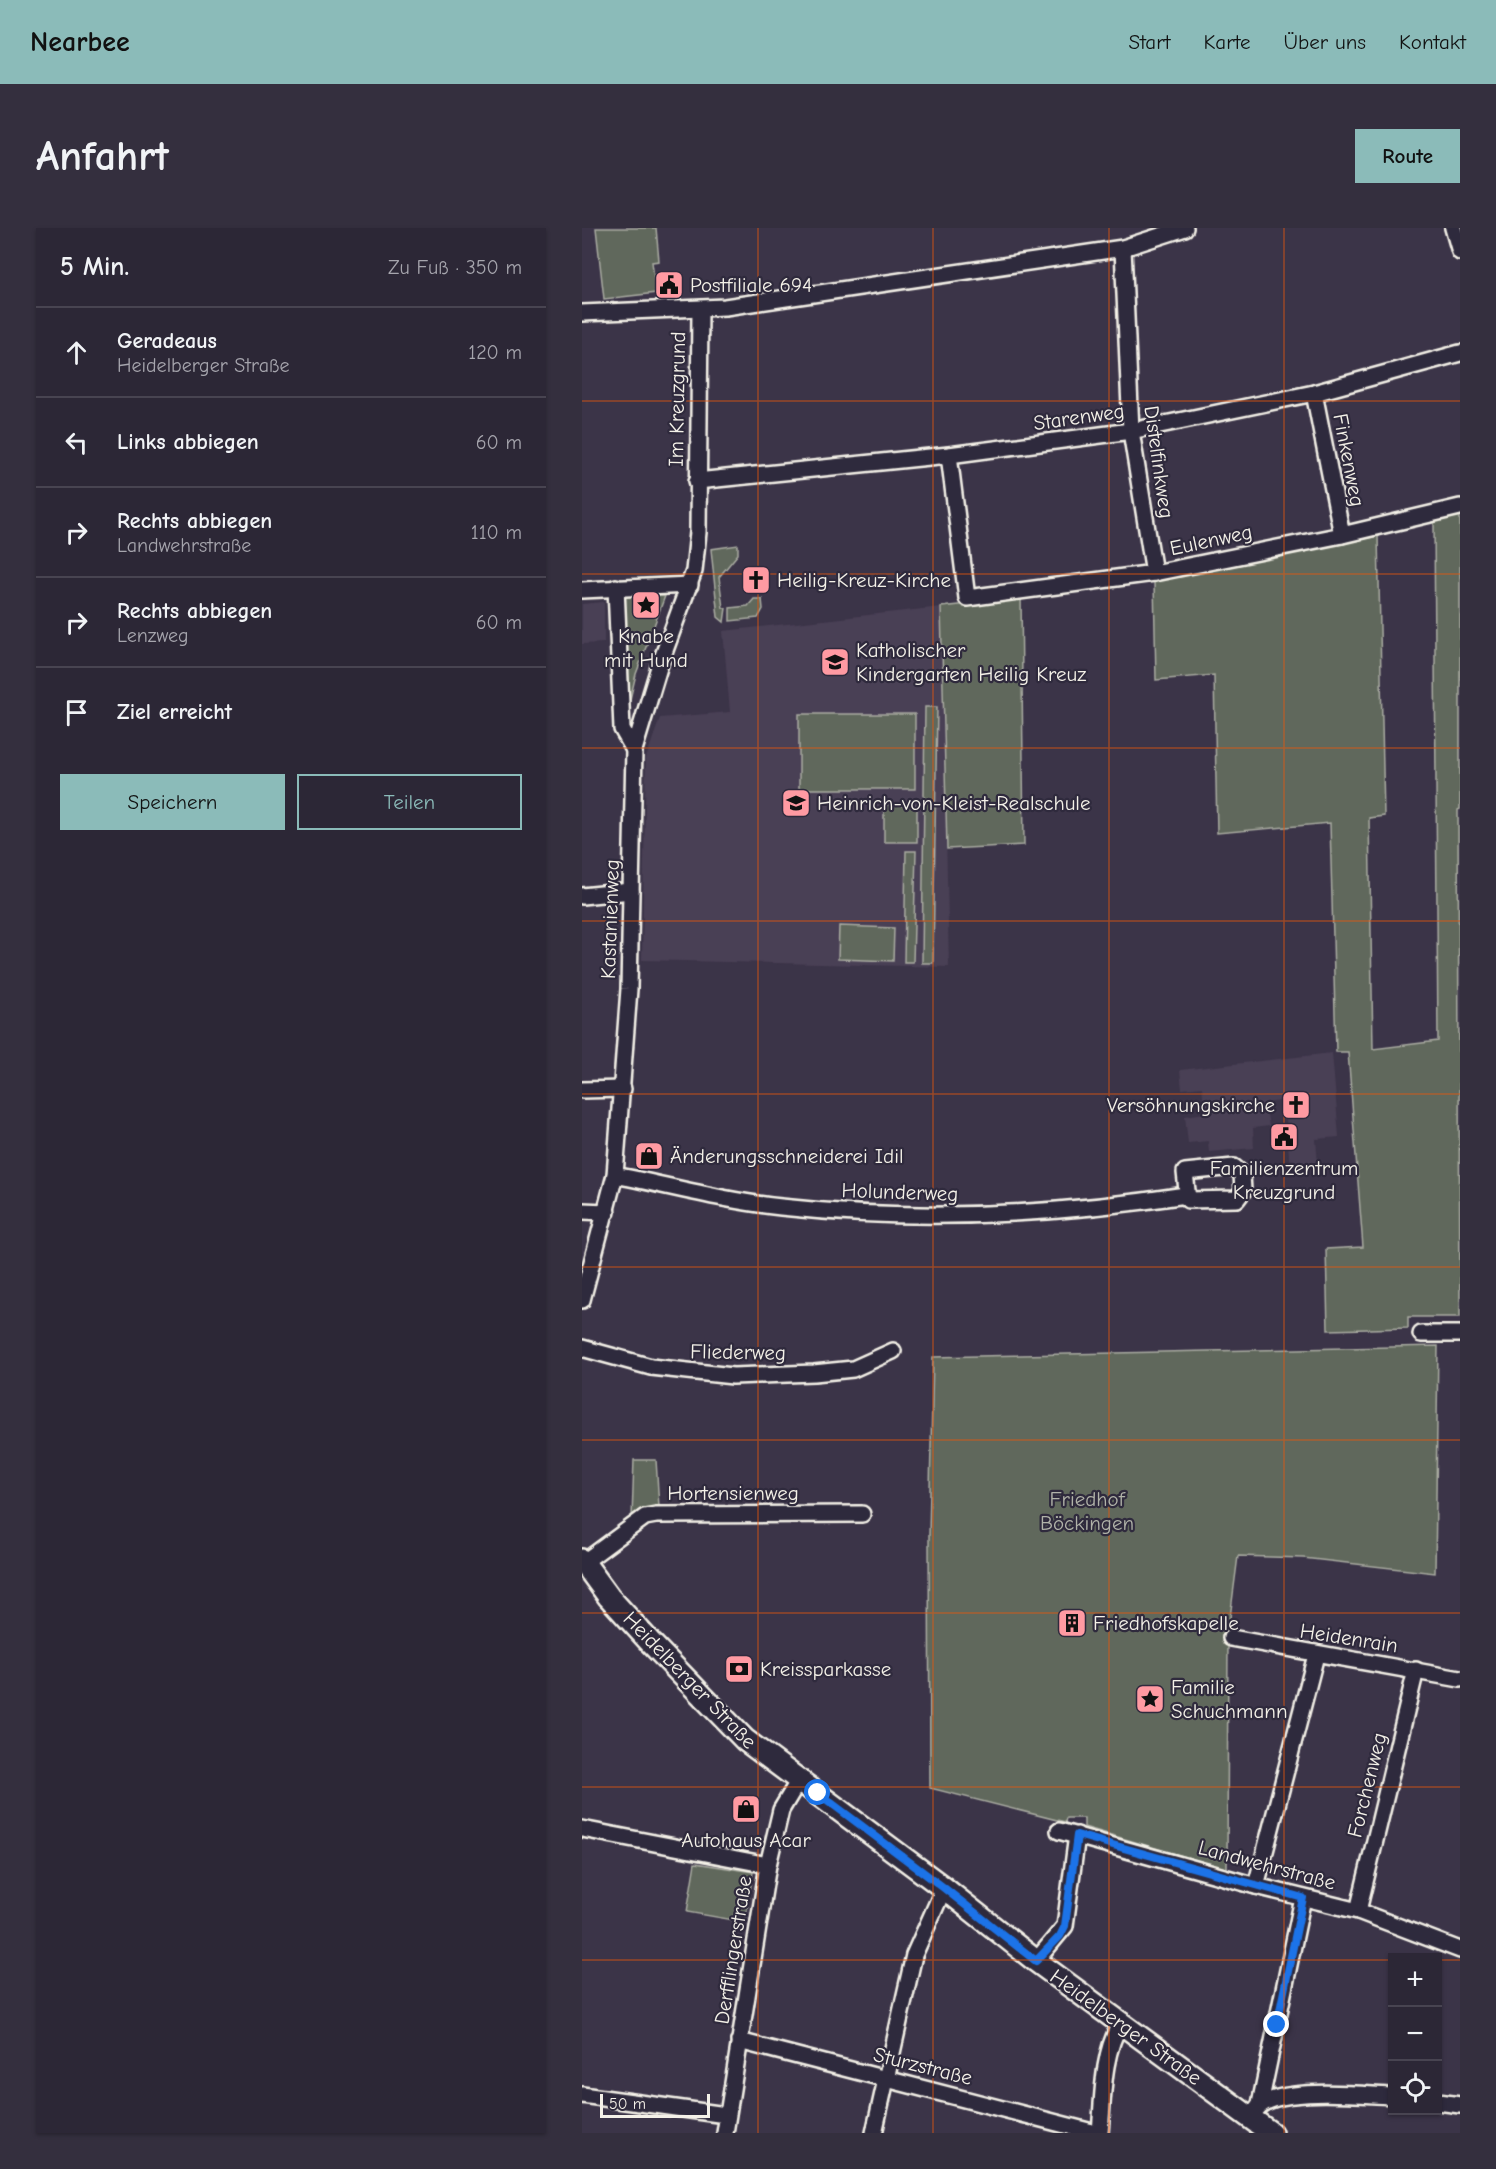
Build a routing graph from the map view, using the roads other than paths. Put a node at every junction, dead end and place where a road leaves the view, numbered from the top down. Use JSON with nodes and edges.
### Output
{"nodes":[{"id":1,"x":1185,"y":228,"type":"edge"},
{"id":2,"x":1453,"y":228,"type":"edge"},
{"id":3,"x":1124,"y":248,"type":"junction"},
{"id":4,"x":1460,"y":252,"type":"edge"},
{"id":5,"x":700,"y":310,"type":"junction"},
{"id":6,"x":582,"y":313,"type":"edge"},
{"id":7,"x":1460,"y":353,"type":"edge"},
{"id":8,"x":1314,"y":393,"type":"junction"},
{"id":9,"x":1131,"y":431,"type":"junction"},
{"id":10,"x":949,"y":455,"type":"junction"},
{"id":11,"x":697,"y":481,"type":"junction"},
{"id":12,"x":1460,"y":507,"type":"edge"},
{"id":13,"x":1342,"y":535,"type":"junction"},
{"id":14,"x":1154,"y":573,"type":"junction"},
{"id":15,"x":690,"y":585,"type":"junction"},
{"id":16,"x":616,"y":587,"type":"junction"},
{"id":17,"x":582,"y":590,"type":"edge"},
{"id":18,"x":634,"y":750,"type":"junction"},
{"id":19,"x":631,"y":891,"type":"junction"},
{"id":20,"x":582,"y":896,"type":"edge"},
{"id":21,"x":623,"y":1089,"type":"junction"},
{"id":22,"x":582,"y":1090,"type":"edge"},
{"id":23,"x":615,"y":1175,"type":"junction"},
{"id":24,"x":1186,"y":1195,"type":"dead end"},
{"id":25,"x":582,"y":1211,"type":"edge"},
{"id":26,"x":607,"y":1212,"type":"junction"},
{"id":27,"x":582,"y":1300,"type":"edge"},
{"id":28,"x":1421,"y":1334,"type":"dead end"},
{"id":29,"x":1460,"y":1334,"type":"edge"},
{"id":30,"x":582,"y":1348,"type":"edge"},
{"id":31,"x":893,"y":1351,"type":"dead end"},
{"id":32,"x":862,"y":1514,"type":"dead end"},
{"id":33,"x":583,"y":1561,"type":"edge"},
{"id":34,"x":1231,"y":1638,"type":"dead end"},
{"id":35,"x":1316,"y":1655,"type":"junction"},
{"id":36,"x":1416,"y":1670,"type":"junction"},
{"id":37,"x":1460,"y":1679,"type":"edge"},
{"id":38,"x":799,"y":1780,"type":"junction"},
{"id":39,"x":582,"y":1829,"type":"edge"},
{"id":40,"x":1059,"y":1831,"type":"dead end"},
{"id":41,"x":1077,"y":1835,"type":"junction"},
{"id":42,"x":768,"y":1866,"type":"junction"},
{"id":43,"x":1256,"y":1886,"type":"junction"},
{"id":44,"x":944,"y":1888,"type":"junction"},
{"id":45,"x":1303,"y":1898,"type":"junction"},
{"id":46,"x":1358,"y":1911,"type":"junction"},
{"id":47,"x":1460,"y":1950,"type":"edge"},
{"id":48,"x":1036,"y":1961,"type":"junction"},
{"id":49,"x":1121,"y":2024,"type":"junction"},
{"id":50,"x":739,"y":2041,"type":"junction"},
{"id":51,"x":886,"y":2078,"type":"junction"},
{"id":52,"x":582,"y":2095,"type":"edge"},
{"id":53,"x":1388,"y":2096,"type":"edge"},
{"id":54,"x":1442,"y":2103,"type":"edge"},
{"id":55,"x":1460,"y":2106,"type":"edge"},
{"id":56,"x":1255,"y":2111,"type":"junction"},
{"id":57,"x":726,"y":2115,"type":"junction"},
{"id":58,"x":725,"y":2133,"type":"edge"},
{"id":59,"x":874,"y":2133,"type":"edge"},
{"id":60,"x":1098,"y":2133,"type":"edge"},
{"id":61,"x":1271,"y":2133,"type":"edge"}],
"edges":[{"from":1,"to":3,"type":"street","name":"Im Kreuzgrund"},
{"from":2,"to":4,"type":"street"},
{"from":3,"to":5,"type":"street","name":"Im Kreuzgrund"},
{"from":3,"to":9,"type":"street","name":"Distelfinkweg"},
{"from":5,"to":6,"type":"street"},
{"from":5,"to":11,"type":"street","name":"Im Kreuzgrund"},
{"from":7,"to":8,"type":"street","name":"Starenweg"},
{"from":8,"to":9,"type":"street","name":"Starenweg"},
{"from":8,"to":13,"type":"street","name":"Finkenweg"},
{"from":9,"to":10,"type":"street","name":"Starenweg"},
{"from":9,"to":14,"type":"street","name":"Distelfinkweg"},
{"from":10,"to":11,"type":"street","name":"Starenweg"},
{"from":10,"to":14,"type":"street","name":"Eulenweg"},
{"from":11,"to":15,"type":"street","name":"Im Kreuzgrund"},
{"from":12,"to":13,"type":"street","name":"Eulenweg"},
{"from":13,"to":14,"type":"street","name":"Eulenweg"},
{"from":15,"to":16,"type":"street"},
{"from":15,"to":18,"type":"street","name":"Kastanienweg"},
{"from":16,"to":17,"type":"street"},
{"from":16,"to":18,"type":"street","name":"Kastanienweg"},
{"from":18,"to":19,"type":"street","name":"Kastanienweg"},
{"from":19,"to":20,"type":"street"},
{"from":19,"to":21,"type":"street","name":"Kastanienweg"},
{"from":21,"to":22,"type":"street"},
{"from":21,"to":23,"type":"street","name":"Kastanienweg"},
{"from":23,"to":24,"type":"street","name":"Holunderweg"},
{"from":23,"to":26,"type":"street","name":"Kastanienweg"},
{"from":25,"to":26,"type":"street"},
{"from":26,"to":27,"type":"street","name":"Kastanienweg"},
{"from":28,"to":29,"type":"street"},
{"from":30,"to":31,"type":"street","name":"Fliederweg"},
{"from":32,"to":33,"type":"street","name":"Hortensienweg"},
{"from":33,"to":38,"type":"main road","name":"Heidelberger Straße"},
{"from":34,"to":35,"type":"street","name":"Heidenrain"},
{"from":35,"to":36,"type":"street","name":"Heidenrain"},
{"from":35,"to":43,"type":"street"},
{"from":36,"to":37,"type":"street","name":"Heidenrain"},
{"from":36,"to":46,"type":"street","name":"Forchenweg"},
{"from":38,"to":42,"type":"street","name":"Derfflingerstraße"},
{"from":38,"to":44,"type":"main road","name":"Heidelberger Straße"},
{"from":39,"to":42,"type":"street"},
{"from":40,"to":41,"type":"street","name":"Landwehrstraße"},
{"from":41,"to":43,"type":"street","name":"Landwehrstraße"},
{"from":41,"to":48,"type":"street"},
{"from":42,"to":50,"type":"street","name":"Derfflingerstraße"},
{"from":43,"to":45,"type":"street","name":"Landwehrstraße"},
{"from":44,"to":48,"type":"main road","name":"Heidelberger Straße"},
{"from":44,"to":51,"type":"street"},
{"from":45,"to":46,"type":"street","name":"Landwehrstraße"},
{"from":45,"to":56,"type":"street"},
{"from":46,"to":47,"type":"street","name":"Landwehrstraße"},
{"from":48,"to":49,"type":"main road","name":"Heidelberger Straße"},
{"from":49,"to":56,"type":"main road","name":"Heidelberger Straße"},
{"from":49,"to":60,"type":"street"},
{"from":50,"to":51,"type":"street","name":"Sturzstraße"},
{"from":50,"to":57,"type":"street","name":"Derfflingerstraße"},
{"from":51,"to":59,"type":"street"},
{"from":51,"to":60,"type":"street","name":"Sturzstraße"},
{"from":52,"to":57,"type":"street"},
{"from":53,"to":56,"type":"street"},
{"from":54,"to":55,"type":"street"},
{"from":56,"to":61,"type":"main road","name":"Heidelberger Straße"},
{"from":57,"to":58,"type":"street","name":"Derfflingerstraße"}]}
